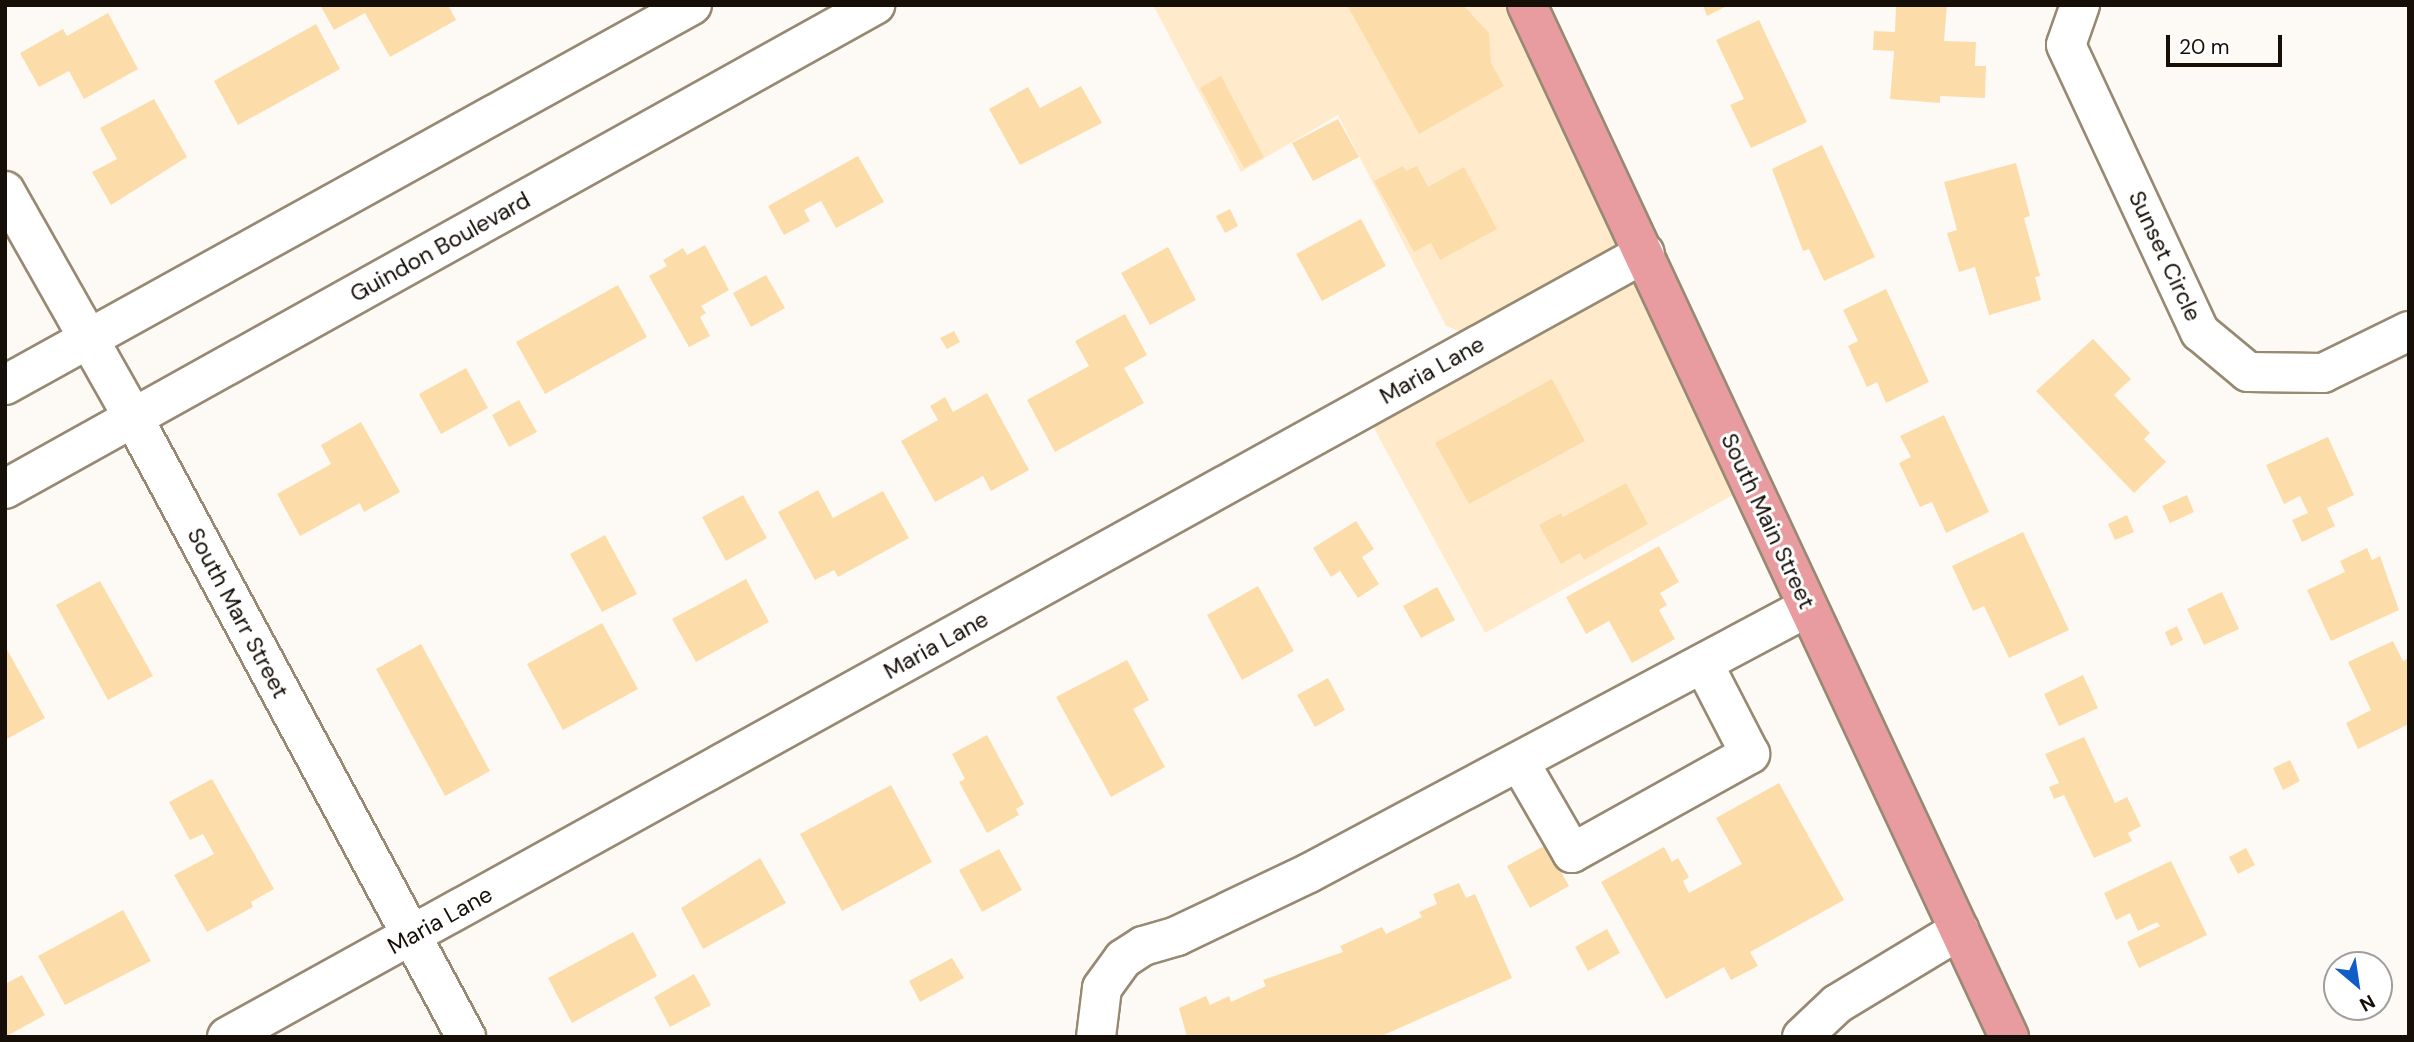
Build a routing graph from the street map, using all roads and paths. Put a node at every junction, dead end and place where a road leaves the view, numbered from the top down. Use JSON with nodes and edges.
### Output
{"nodes":[{"id":1,"x":692,"y":5,"type":"edge"},
{"id":2,"x":875,"y":5,"type":"edge"},
{"id":3,"x":1527,"y":5,"type":"edge"},
{"id":4,"x":2080,"y":5,"type":"edge"},
{"id":5,"x":5,"y":191,"type":"edge"},
{"id":6,"x":1645,"y":253,"type":"junction"},
{"id":7,"x":89,"y":339,"type":"junction"},
{"id":8,"x":2404,"y":346,"type":"edge"},
{"id":9,"x":5,"y":385,"type":"edge"},
{"id":10,"x":133,"y":417,"type":"junction"},
{"id":11,"x":5,"y":489,"type":"edge"},
{"id":12,"x":1808,"y":607,"type":"junction"},
{"id":13,"x":1703,"y":663,"type":"junction"},
{"id":14,"x":1520,"y":763,"type":"junction"},
{"id":15,"x":1959,"y":930,"type":"junction"},
{"id":16,"x":410,"y":936,"type":"junction"},
{"id":17,"x":228,"y":1037,"type":"edge"},
{"id":18,"x":466,"y":1037,"type":"edge"},
{"id":19,"x":1096,"y":1037,"type":"edge"},
{"id":20,"x":1802,"y":1037,"type":"edge"},
{"id":21,"x":2009,"y":1037,"type":"edge"}],
"edges":[{"from":1,"to":7,"type":"street"},
{"from":2,"to":10,"type":"street","name":"Guindon Boulevard"},
{"from":3,"to":6,"type":"main road","name":"South Main Street"},
{"from":4,"to":8,"type":"street","name":"Sunset Circle"},
{"from":5,"to":7,"type":"street","name":"South Marr Street"},
{"from":6,"to":12,"type":"main road","name":"South Main Street"},
{"from":6,"to":16,"type":"street","name":"Maria Lane"},
{"from":7,"to":9,"type":"street"},
{"from":7,"to":10,"type":"street","name":"South Marr Street"},
{"from":10,"to":11,"type":"street","name":"Guindon Boulevard"},
{"from":10,"to":16,"type":"street","name":"South Marr Street"},
{"from":12,"to":13,"type":"street"},
{"from":12,"to":15,"type":"main road","name":"South Main Street"},
{"from":13,"to":14,"type":"street"},
{"from":13,"to":14,"type":"street"},
{"from":14,"to":19,"type":"street"},
{"from":15,"to":20,"type":"street"},
{"from":15,"to":21,"type":"main road","name":"South Main Street"},
{"from":16,"to":17,"type":"street","name":"Maria Lane"},
{"from":16,"to":18,"type":"street","name":"South Marr Street"}]}
